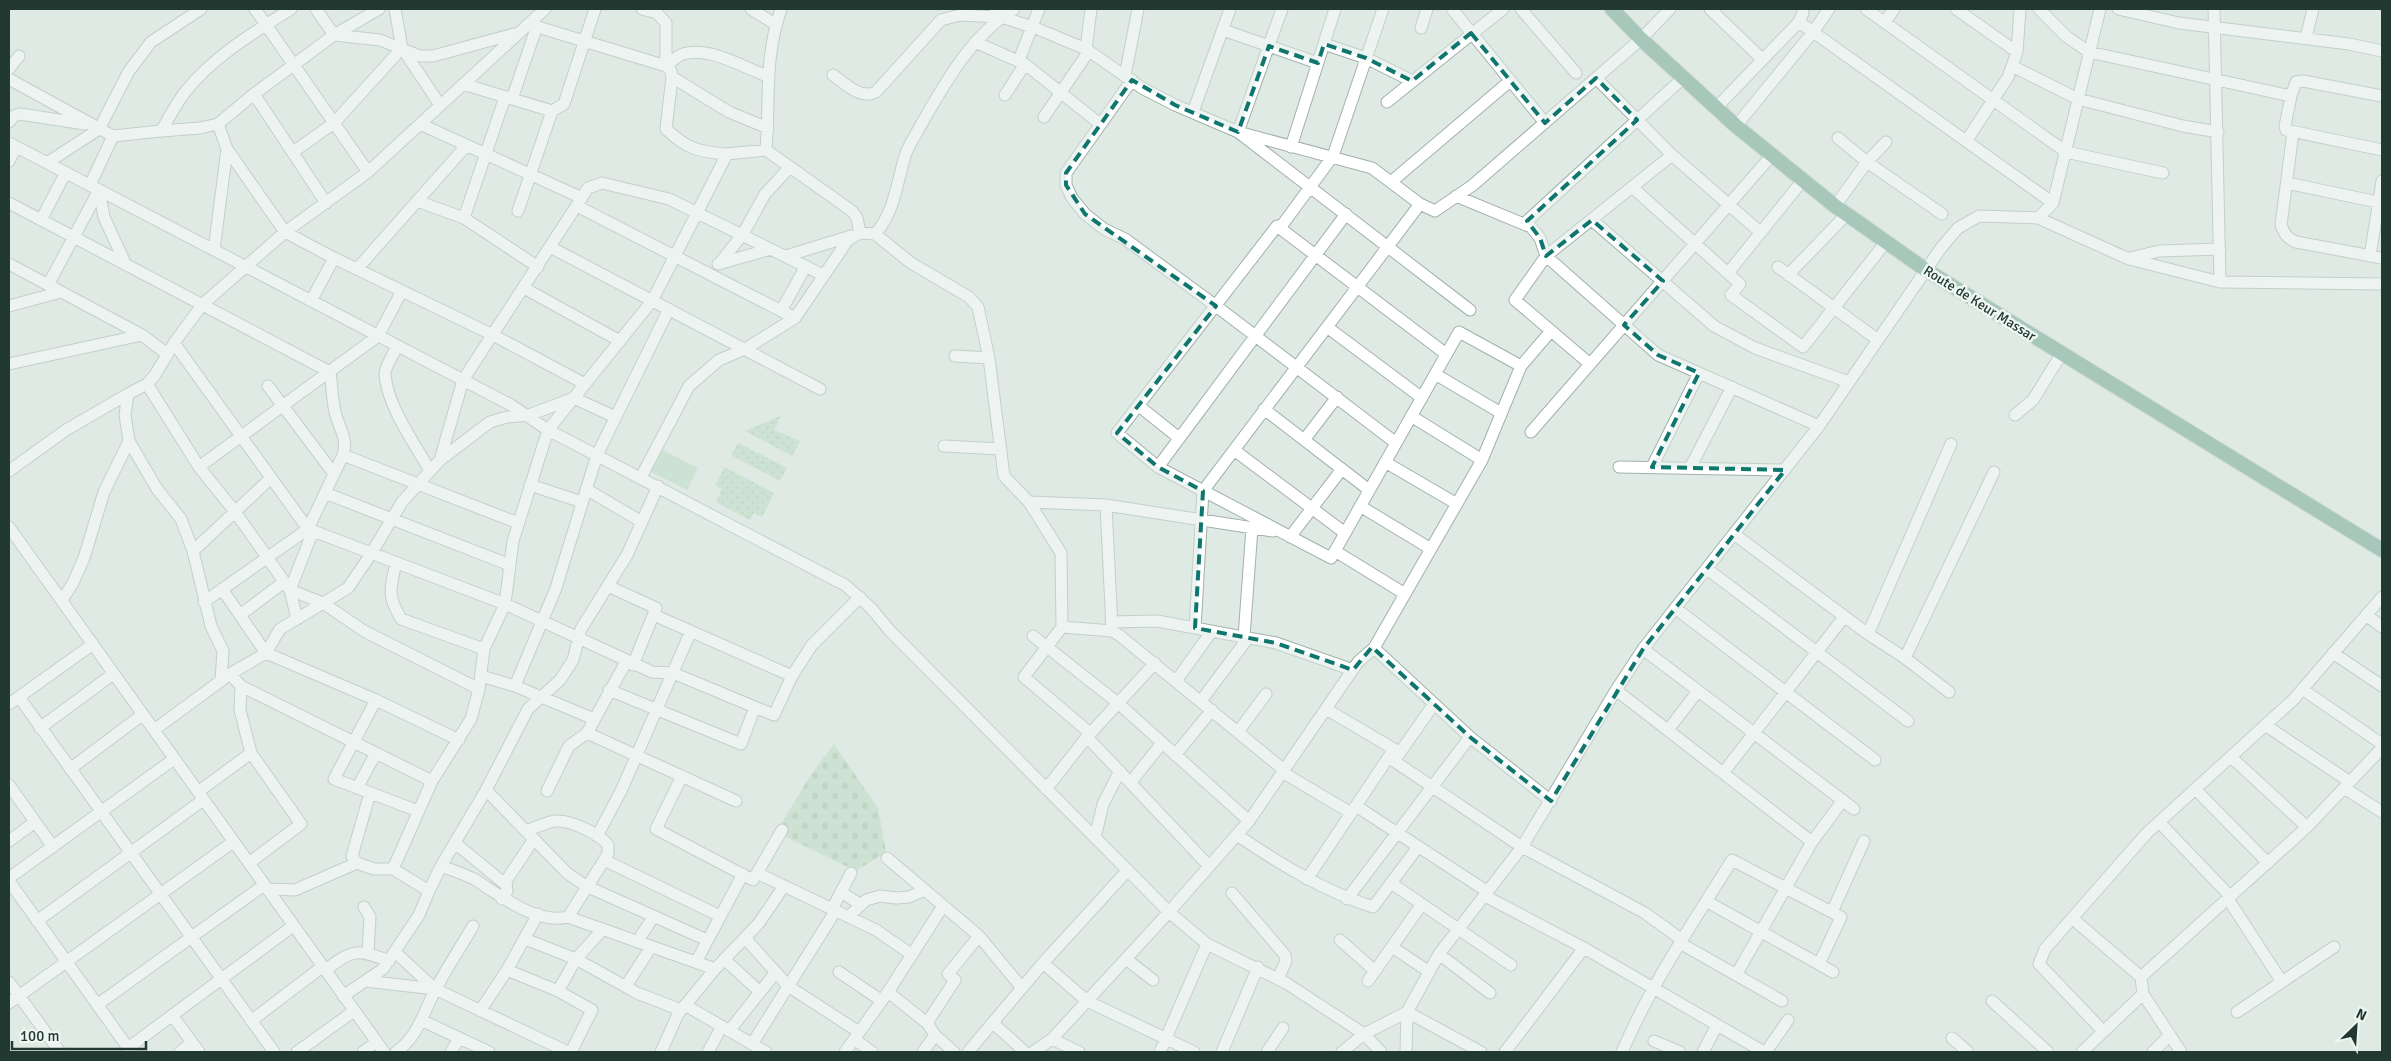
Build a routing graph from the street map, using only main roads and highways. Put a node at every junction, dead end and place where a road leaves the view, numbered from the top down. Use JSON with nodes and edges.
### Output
{"nodes":[{"id":1,"x":1612,"y":9,"type":"edge"},
{"id":2,"x":2382,"y":550,"type":"edge"}],
"edges":[{"from":1,"to":2,"type":"main road","name":"Route de Keur Massar"}]}
